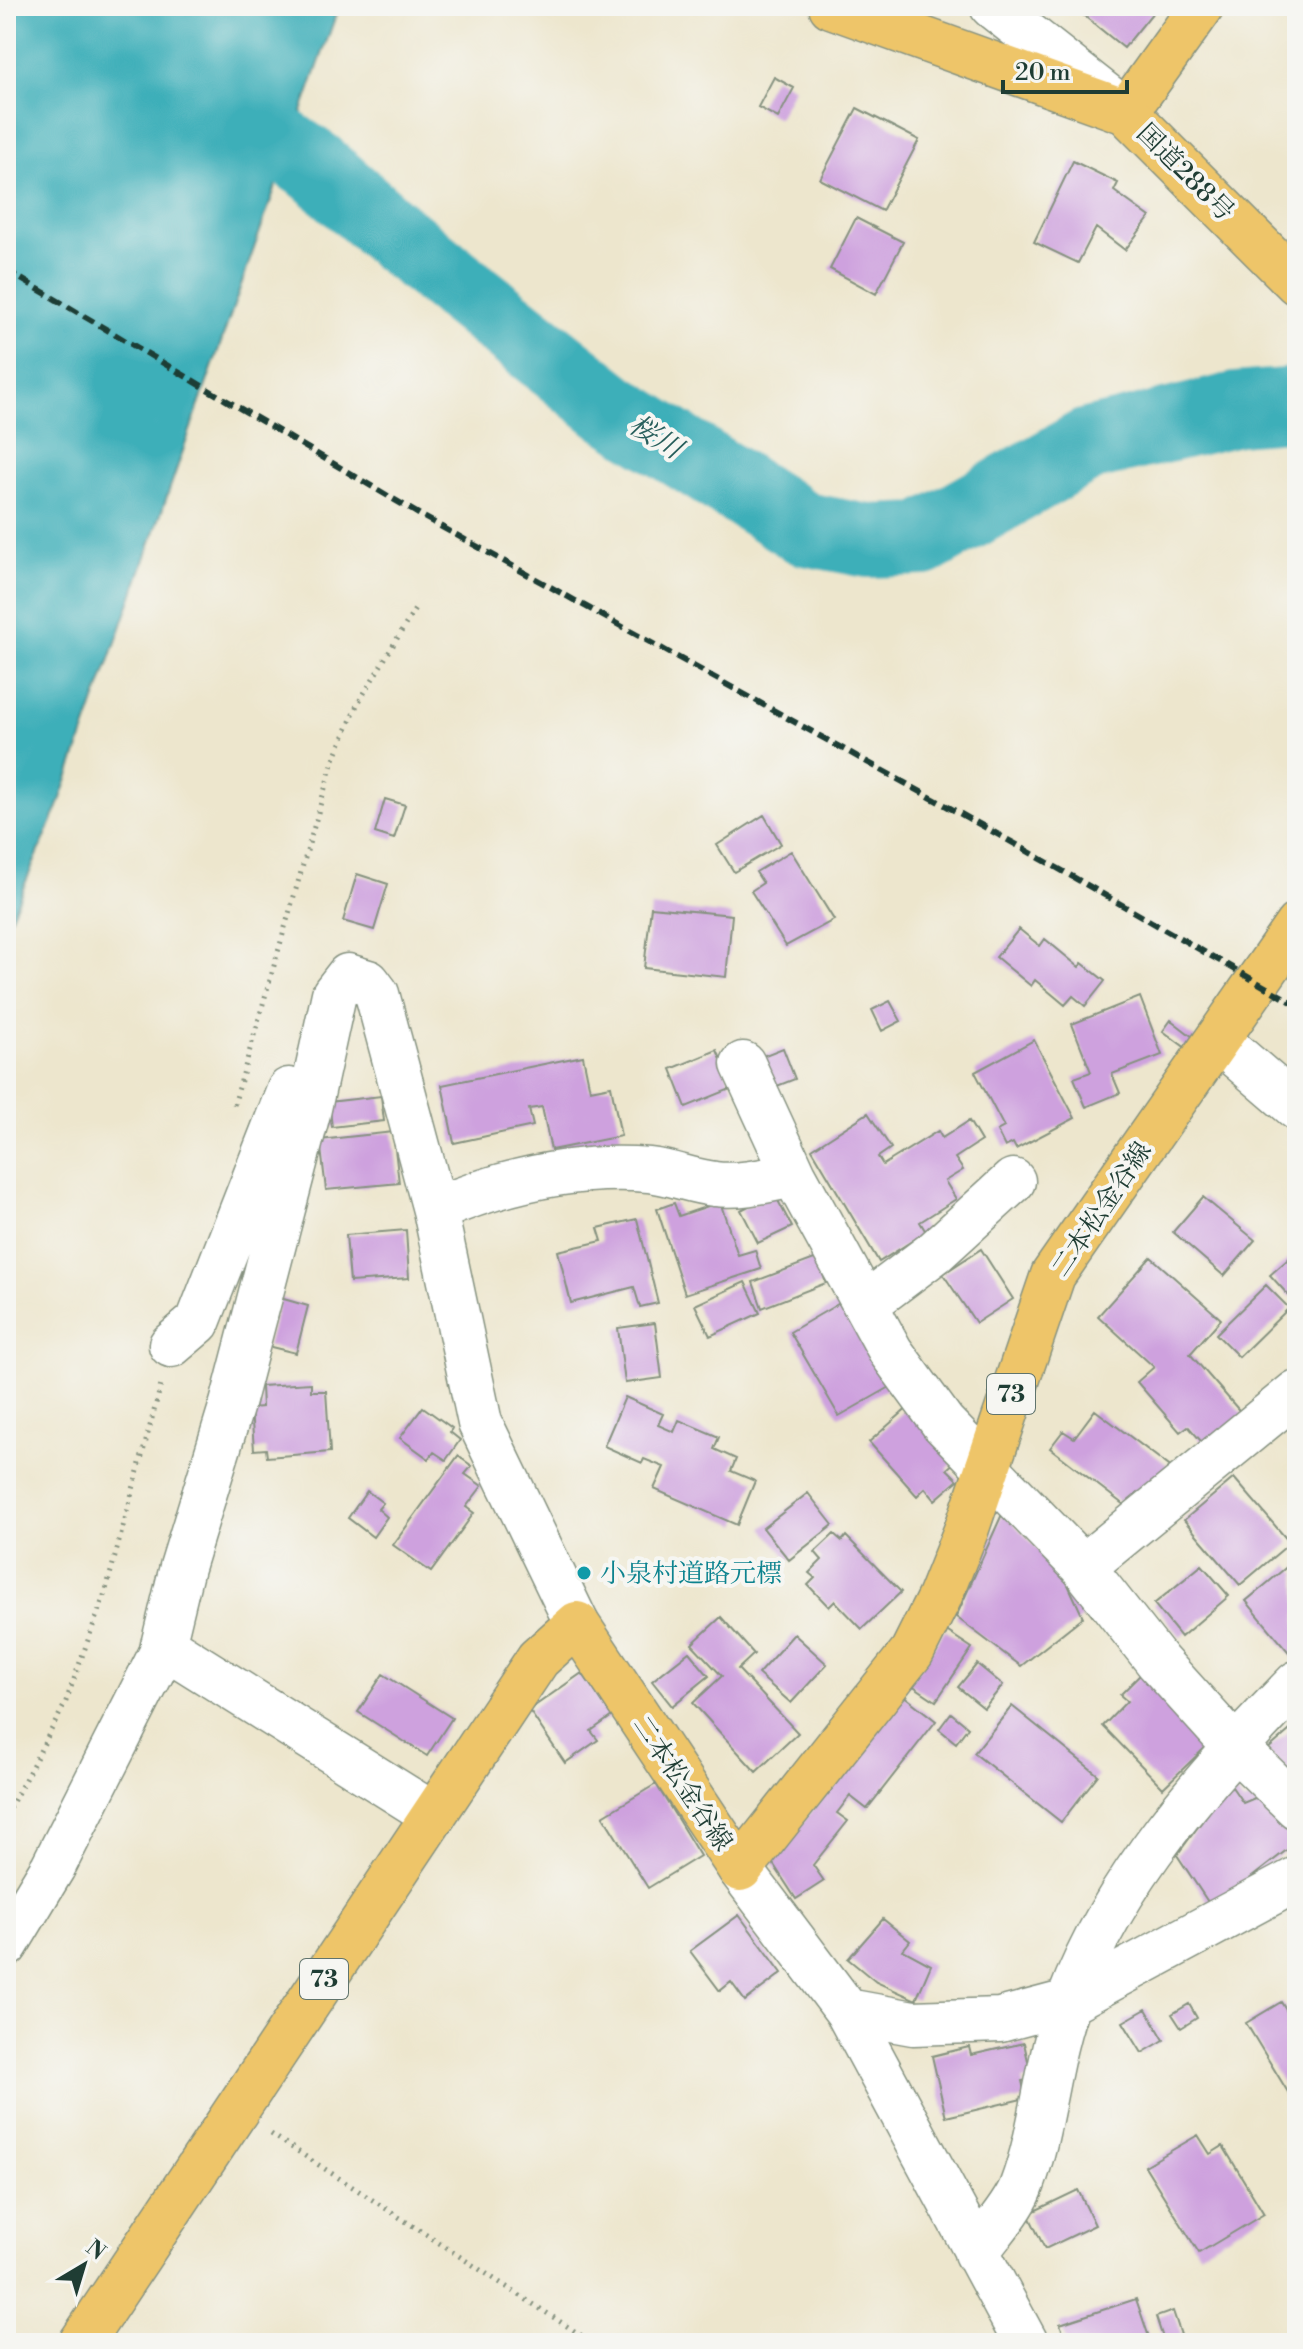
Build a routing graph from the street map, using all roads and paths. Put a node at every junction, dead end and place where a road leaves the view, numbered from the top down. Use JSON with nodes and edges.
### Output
{"nodes":[{"id":1,"x":831,"y":6,"type":"edge"},
{"id":2,"x":992,"y":6,"type":"edge"},
{"id":3,"x":1202,"y":6,"type":"edge"},
{"id":4,"x":1126,"y":112,"type":"junction"},
{"id":5,"x":1297,"y":283,"type":"edge"},
{"id":6,"x":1297,"y":925,"type":"edge"},
{"id":7,"x":328,"y":1018,"type":"junction"},
{"id":8,"x":1219,"y":1041,"type":"junction"},
{"id":9,"x":743,"y":1064,"type":"dead end"},
{"id":10,"x":1297,"y":1108,"type":"edge"},
{"id":11,"x":794,"y":1175,"type":"junction"},
{"id":12,"x":1013,"y":1181,"type":"dead end"},
{"id":13,"x":435,"y":1210,"type":"junction"},
{"id":14,"x":866,"y":1304,"type":"junction"},
{"id":15,"x":171,"y":1345,"type":"dead end"},
{"id":16,"x":1297,"y":1392,"type":"edge"},
{"id":17,"x":989,"y":1468,"type":"junction"},
{"id":18,"x":1083,"y":1567,"type":"junction"},
{"id":19,"x":577,"y":1624,"type":"junction"},
{"id":20,"x":163,"y":1645,"type":"junction"},
{"id":21,"x":1297,"y":1683,"type":"edge"},
{"id":22,"x":1234,"y":1746,"type":"junction"},
{"id":23,"x":1297,"y":1807,"type":"edge"},
{"id":24,"x":434,"y":1815,"type":"junction"},
{"id":25,"x":740,"y":1869,"type":"junction"},
{"id":26,"x":1297,"y":1879,"type":"edge"},
{"id":27,"x":6,"y":1945,"type":"edge"},
{"id":28,"x":1068,"y":2002,"type":"junction"},
{"id":29,"x":847,"y":2011,"type":"junction"},
{"id":30,"x":237,"y":2112,"type":"junction"},
{"id":31,"x":976,"y":2253,"type":"junction"},
{"id":32,"x":81,"y":2343,"type":"edge"},
{"id":33,"x":593,"y":2343,"type":"edge"},
{"id":34,"x":1026,"y":2343,"type":"edge"}],
"edges":[{"from":1,"to":4,"type":"main road","name":"国道288号"},
{"from":2,"to":4,"type":"street"},
{"from":3,"to":4,"type":"main road"},
{"from":4,"to":5,"type":"main road","name":"国道288号"},
{"from":6,"to":8,"type":"main road","name":"二本松金谷線","number":"73"},
{"from":7,"to":13,"type":"street"},
{"from":7,"to":15,"type":"street"},
{"from":7,"to":20,"type":"street"},
{"from":8,"to":10,"type":"street"},
{"from":8,"to":17,"type":"main road","name":"二本松金谷線","number":"73"},
{"from":9,"to":11,"type":"street"},
{"from":11,"to":13,"type":"street"},
{"from":11,"to":14,"type":"street"},
{"from":12,"to":14,"type":"street"},
{"from":13,"to":19,"type":"street"},
{"from":14,"to":17,"type":"street"},
{"from":16,"to":18,"type":"street"},
{"from":17,"to":18,"type":"street"},
{"from":17,"to":25,"type":"main road","name":"二本松金谷線","number":"73"},
{"from":18,"to":22,"type":"street"},
{"from":19,"to":24,"type":"main road","number":"73"},
{"from":19,"to":25,"type":"main road","name":"二本松金谷線"},
{"from":20,"to":24,"type":"street"},
{"from":20,"to":27,"type":"street"},
{"from":21,"to":22,"type":"street"},
{"from":22,"to":23,"type":"street"},
{"from":22,"to":28,"type":"street"},
{"from":24,"to":30,"type":"main road","number":"73"},
{"from":25,"to":29,"type":"street"},
{"from":26,"to":28,"type":"street"},
{"from":28,"to":29,"type":"street"},
{"from":28,"to":31,"type":"street"},
{"from":29,"to":31,"type":"street"},
{"from":30,"to":32,"type":"main road","number":"73"},
{"from":30,"to":33,"type":"path"},
{"from":31,"to":34,"type":"street"}]}
